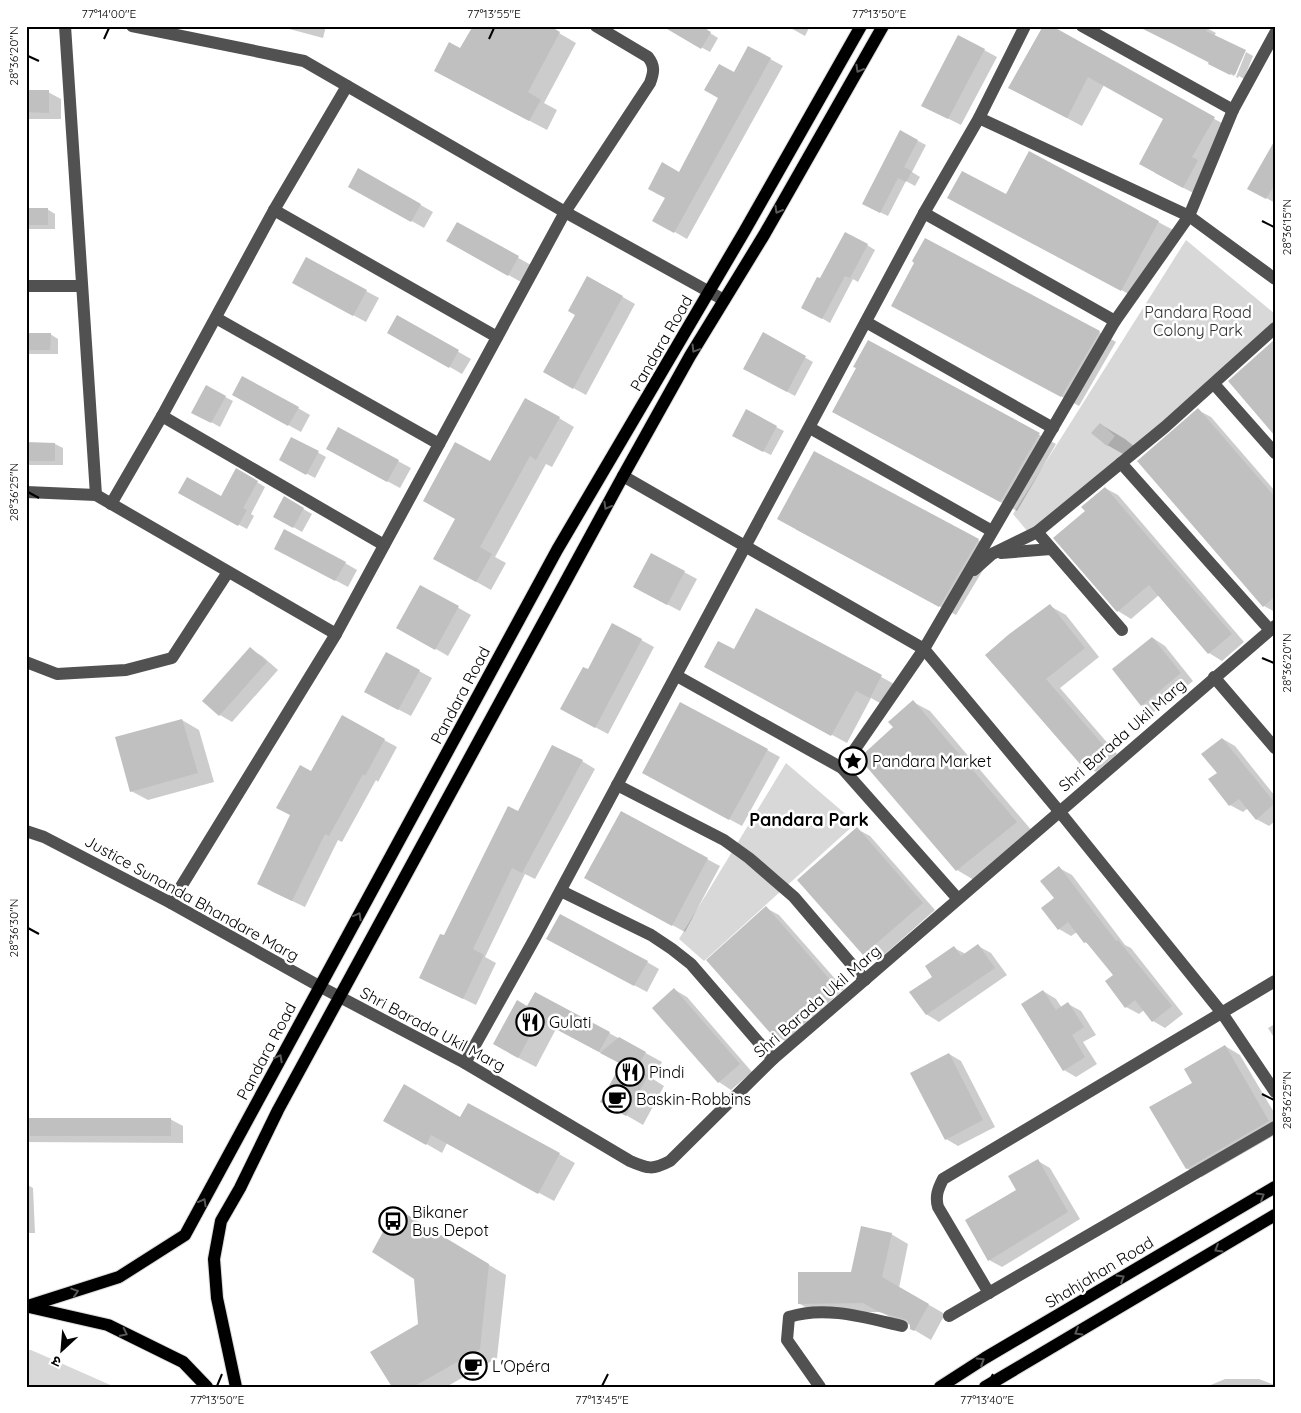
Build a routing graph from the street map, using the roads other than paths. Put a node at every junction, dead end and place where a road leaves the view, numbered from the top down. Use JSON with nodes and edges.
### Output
{"nodes":[{"id":1,"x":65,"y":26,"type":"edge"},
{"id":2,"x":132,"y":26,"type":"edge"},
{"id":3,"x":596,"y":26,"type":"edge"},
{"id":4,"x":861,"y":26,"type":"edge"},
{"id":5,"x":883,"y":26,"type":"edge"},
{"id":6,"x":1024,"y":26,"type":"edge"},
{"id":7,"x":1082,"y":26,"type":"edge"},
{"id":8,"x":1274,"y":38,"type":"edge"},
{"id":9,"x":347,"y":86,"type":"junction"},
{"id":10,"x":1233,"y":110,"type":"junction"},
{"id":11,"x":979,"y":118,"type":"junction"},
{"id":12,"x":274,"y":210,"type":"junction"},
{"id":13,"x":565,"y":212,"type":"junction"},
{"id":14,"x":924,"y":213,"type":"junction"},
{"id":15,"x":1189,"y":216,"type":"junction"},
{"id":16,"x":1275,"y":280,"type":"edge"},
{"id":17,"x":26,"y":286,"type":"edge"},
{"id":18,"x":82,"y":286,"type":"junction"},
{"id":19,"x":709,"y":292,"type":"junction"},
{"id":20,"x":724,"y":300,"type":"junction"},
{"id":21,"x":216,"y":318,"type":"junction"},
{"id":22,"x":1115,"y":321,"type":"junction"},
{"id":23,"x":866,"y":322,"type":"junction"},
{"id":24,"x":1275,"y":328,"type":"edge"},
{"id":25,"x":497,"y":337,"type":"junction"},
{"id":26,"x":1214,"y":384,"type":"junction"},
{"id":27,"x":162,"y":416,"type":"junction"},
{"id":28,"x":810,"y":428,"type":"junction"},
{"id":29,"x":1053,"y":428,"type":"junction"},
{"id":30,"x":439,"y":444,"type":"junction"},
{"id":31,"x":1275,"y":453,"type":"edge"},
{"id":32,"x":1121,"y":463,"type":"junction"},
{"id":33,"x":623,"y":476,"type":"junction"},
{"id":34,"x":26,"y":492,"type":"edge"},
{"id":35,"x":96,"y":495,"type":"junction"},
{"id":36,"x":111,"y":504,"type":"junction"},
{"id":37,"x":992,"y":532,"type":"junction"},
{"id":38,"x":1037,"y":532,"type":"junction"},
{"id":39,"x":384,"y":545,"type":"junction"},
{"id":40,"x":747,"y":546,"type":"junction"},
{"id":41,"x":1051,"y":549,"type":"junction"},
{"id":42,"x":992,"y":554,"type":"junction"},
{"id":43,"x":228,"y":572,"type":"junction"},
{"id":44,"x":968,"y":575,"type":"junction"},
{"id":45,"x":1272,"y":628,"type":"edge"},
{"id":46,"x":1122,"y":630,"type":"dead end"},
{"id":47,"x":336,"y":634,"type":"junction"},
{"id":48,"x":924,"y":649,"type":"junction"},
{"id":49,"x":26,"y":662,"type":"edge"},
{"id":50,"x":677,"y":676,"type":"junction"},
{"id":51,"x":1214,"y":677,"type":"junction"},
{"id":52,"x":1275,"y":748,"type":"edge"},
{"id":53,"x":842,"y":768,"type":"junction"},
{"id":54,"x":618,"y":785,"type":"junction"},
{"id":55,"x":1059,"y":811,"type":"junction"},
{"id":56,"x":26,"y":831,"type":"edge"},
{"id":57,"x":561,"y":890,"type":"junction"},
{"id":58,"x":958,"y":899,"type":"junction"},
{"id":59,"x":171,"y":903,"type":"junction"},
{"id":60,"x":865,"y":980,"type":"junction"},
{"id":61,"x":1275,"y":981,"type":"edge"},
{"id":62,"x":319,"y":986,"type":"junction"},
{"id":63,"x":340,"y":998,"type":"junction"},
{"id":64,"x":1222,"y":1013,"type":"junction"},
{"id":65,"x":774,"y":1059,"type":"junction"},
{"id":66,"x":465,"y":1063,"type":"junction"},
{"id":67,"x":1275,"y":1092,"type":"edge"},
{"id":68,"x":1275,"y":1127,"type":"edge"},
{"id":69,"x":1275,"y":1187,"type":"edge"},
{"id":70,"x":1275,"y":1215,"type":"edge"},
{"id":71,"x":989,"y":1293,"type":"junction"},
{"id":72,"x":27,"y":1306,"type":"edge"},
{"id":73,"x":949,"y":1316,"type":"dead end"},
{"id":74,"x":902,"y":1326,"type":"dead end"},
{"id":75,"x":207,"y":1387,"type":"edge"},
{"id":76,"x":236,"y":1387,"type":"edge"},
{"id":77,"x":820,"y":1387,"type":"edge"},
{"id":78,"x":940,"y":1387,"type":"edge"},
{"id":79,"x":985,"y":1387,"type":"edge"}],
"edges":[{"from":1,"to":18,"type":"street"},
{"from":2,"to":9,"type":"street"},
{"from":3,"to":13,"type":"street"},
{"from":4,"to":19,"type":"main road","name":"Pandara Road"},
{"from":5,"to":20,"type":"main road","name":"Pandara Road","one_way":true},
{"from":6,"to":11,"type":"street"},
{"from":7,"to":10,"type":"street"},
{"from":8,"to":10,"type":"street"},
{"from":9,"to":12,"type":"street"},
{"from":9,"to":13,"type":"street"},
{"from":10,"to":15,"type":"street"},
{"from":11,"to":14,"type":"street"},
{"from":11,"to":15,"type":"street"},
{"from":12,"to":21,"type":"street"},
{"from":12,"to":25,"type":"street"},
{"from":13,"to":19,"type":"street"},
{"from":13,"to":25,"type":"street"},
{"from":14,"to":22,"type":"street"},
{"from":14,"to":23,"type":"street"},
{"from":15,"to":16,"type":"street"},
{"from":15,"to":22,"type":"street"},
{"from":17,"to":18,"type":"street"},
{"from":18,"to":35,"type":"street"},
{"from":19,"to":20,"type":"street"},
{"from":62,"to":19,"type":"main road","name":"Pandara Road","one_way":true},
{"from":20,"to":33,"type":"main road","name":"Pandara Road","one_way":true},
{"from":21,"to":27,"type":"street"},
{"from":21,"to":30,"type":"street"},
{"from":22,"to":29,"type":"street"},
{"from":23,"to":28,"type":"street"},
{"from":23,"to":29,"type":"street"},
{"from":24,"to":26,"type":"street"},
{"from":25,"to":30,"type":"street"},
{"from":26,"to":31,"type":"street"},
{"from":26,"to":32,"type":"street"},
{"from":27,"to":36,"type":"street"},
{"from":27,"to":39,"type":"street"},
{"from":28,"to":37,"type":"street"},
{"from":28,"to":40,"type":"street"},
{"from":29,"to":37,"type":"street"},
{"from":30,"to":39,"type":"street"},
{"from":32,"to":38,"type":"street"},
{"from":32,"to":45,"type":"street"},
{"from":33,"to":40,"type":"street"},
{"from":33,"to":63,"type":"main road","name":"Pandara Road","one_way":true},
{"from":34,"to":35,"type":"street"},
{"from":35,"to":36,"type":"street"},
{"from":36,"to":43,"type":"street"},
{"from":37,"to":44,"type":"street"},
{"from":38,"to":41,"type":"street"},
{"from":38,"to":42,"type":"street"},
{"from":39,"to":47,"type":"street"},
{"from":40,"to":48,"type":"street"},
{"from":40,"to":50,"type":"street"},
{"from":41,"to":42,"type":"street"},
{"from":41,"to":46,"type":"street"},
{"from":42,"to":44,"type":"street"},
{"from":43,"to":47,"type":"street"},
{"from":43,"to":49,"type":"street"},
{"from":44,"to":48,"type":"street"},
{"from":45,"to":51,"type":"street","name":"Shri Barada Ukil Marg"},
{"from":47,"to":59,"type":"street"},
{"from":48,"to":53,"type":"street"},
{"from":48,"to":55,"type":"street"},
{"from":50,"to":53,"type":"street"},
{"from":50,"to":54,"type":"street"},
{"from":51,"to":52,"type":"street"},
{"from":51,"to":55,"type":"street","name":"Shri Barada Ukil Marg"},
{"from":53,"to":58,"type":"street"},
{"from":54,"to":57,"type":"street"},
{"from":54,"to":60,"type":"street"},
{"from":55,"to":58,"type":"street","name":"Shri Barada Ukil Marg"},
{"from":55,"to":64,"type":"street"},
{"from":56,"to":59,"type":"street","name":"Justice Sunanda Bhandare Marg"},
{"from":57,"to":65,"type":"street"},
{"from":57,"to":66,"type":"street"},
{"from":58,"to":60,"type":"street","name":"Shri Barada Ukil Marg"},
{"from":59,"to":62,"type":"street","name":"Justice Sunanda Bhandare Marg"},
{"from":60,"to":65,"type":"street","name":"Shri Barada Ukil Marg"},
{"from":61,"to":64,"type":"street"},
{"from":62,"to":63,"type":"street","name":"Justice Sunanda Bhandare Marg"},
{"from":72,"to":62,"type":"main road","name":"Pandara Road","one_way":true},
{"from":63,"to":66,"type":"street","name":"Shri Barada Ukil Marg"},
{"from":63,"to":76,"type":"main road","name":"Pandara Road"},
{"from":64,"to":67,"type":"street"},
{"from":64,"to":71,"type":"street"},
{"from":65,"to":66,"type":"street","name":"Shri Barada Ukil Marg"},
{"from":68,"to":71,"type":"street"},
{"from":78,"to":69,"type":"main road","name":"Shahjahan Road","one_way":true},
{"from":70,"to":79,"type":"main road","one_way":true},
{"from":71,"to":73,"type":"street"},
{"from":72,"to":75,"type":"main road","one_way":true},
{"from":74,"to":77,"type":"street"}]}
